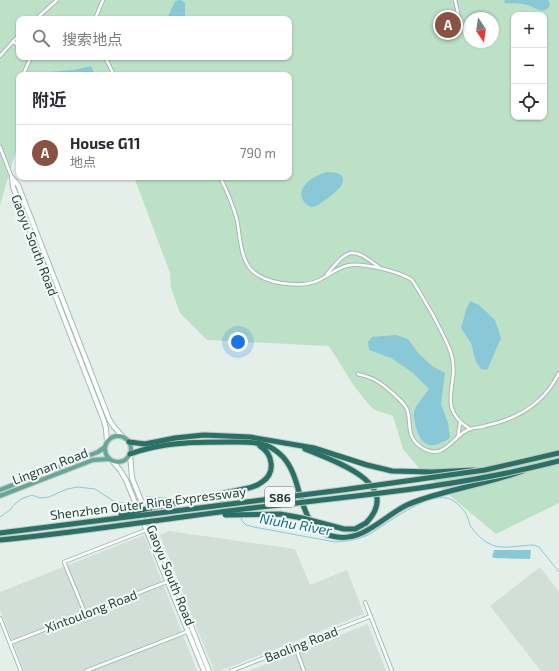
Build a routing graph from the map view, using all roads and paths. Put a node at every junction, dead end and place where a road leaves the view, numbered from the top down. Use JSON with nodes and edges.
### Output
{"nodes":[{"id":1,"x":57,"y":0,"type":"edge"},
{"id":2,"x":103,"y":0,"type":"edge"},
{"id":3,"x":455,"y":0,"type":"edge"},
{"id":4,"x":39,"y":16,"type":"edge"},
{"id":5,"x":96,"y":16,"type":"edge"},
{"id":6,"x":461,"y":26,"type":"dead end"},
{"id":7,"x":16,"y":38,"type":"edge"},
{"id":8,"x":13,"y":41,"type":"junction"},
{"id":9,"x":16,"y":44,"type":"edge"},
{"id":10,"x":0,"y":56,"type":"edge"},
{"id":11,"x":30,"y":60,"type":"edge"},
{"id":12,"x":106,"y":60,"type":"edge"},
{"id":13,"x":24,"y":72,"type":"edge"},
{"id":14,"x":112,"y":72,"type":"edge"},
{"id":15,"x":0,"y":147,"type":"edge"},
{"id":16,"x":12,"y":178,"type":"junction"},
{"id":17,"x":221,"y":180,"type":"edge"},
{"id":18,"x":382,"y":270,"type":"junction"},
{"id":19,"x":324,"y":278,"type":"junction"},
{"id":20,"x":559,"y":373,"type":"edge"},
{"id":21,"x":358,"y":374,"type":"dead end"},
{"id":22,"x":460,"y":423,"type":"junction"},
{"id":23,"x":470,"y":429,"type":"junction"},
{"id":24,"x":123,"y":437,"type":"junction"},
{"id":25,"x":458,"y":437,"type":"junction"},
{"id":26,"x":107,"y":442,"type":"junction"},
{"id":27,"x":129,"y":442,"type":"junction"},
{"id":28,"x":255,"y":444,"type":"junction"},
{"id":29,"x":294,"y":445,"type":"junction"},
{"id":30,"x":105,"y":447,"type":"junction"},
{"id":31,"x":559,"y":453,"type":"edge"},
{"id":32,"x":130,"y":454,"type":"junction"},
{"id":33,"x":109,"y":459,"type":"junction"},
{"id":34,"x":559,"y":461,"type":"edge"},
{"id":35,"x":113,"y":462,"type":"junction"},
{"id":36,"x":541,"y":466,"type":"junction"},
{"id":37,"x":485,"y":470,"type":"junction"},
{"id":38,"x":0,"y":490,"type":"edge"},
{"id":39,"x":0,"y":496,"type":"edge"},
{"id":40,"x":188,"y":516,"type":"junction"},
{"id":41,"x":82,"y":522,"type":"junction"},
{"id":42,"x":146,"y":530,"type":"junction"},
{"id":43,"x":0,"y":533,"type":"edge"},
{"id":44,"x":0,"y":540,"type":"edge"},
{"id":45,"x":173,"y":579,"type":"junction"},
{"id":46,"x":167,"y":581,"type":"junction"},
{"id":47,"x":365,"y":602,"type":"dead end"},
{"id":48,"x":84,"y":613,"type":"junction"},
{"id":49,"x":371,"y":616,"type":"junction"},
{"id":50,"x":0,"y":618,"type":"edge"},
{"id":51,"x":193,"y":630,"type":"junction"},
{"id":52,"x":188,"y":632,"type":"junction"},
{"id":53,"x":10,"y":642,"type":"junction"},
{"id":54,"x":295,"y":646,"type":"junction"},
{"id":55,"x":21,"y":671,"type":"edge"},
{"id":56,"x":86,"y":671,"type":"edge"},
{"id":57,"x":204,"y":671,"type":"edge"},
{"id":58,"x":209,"y":671,"type":"edge"},
{"id":59,"x":231,"y":671,"type":"edge"},
{"id":60,"x":304,"y":671,"type":"edge"},
{"id":61,"x":392,"y":671,"type":"edge"}],
"edges":[{"from":1,"to":4,"type":"street"},
{"from":2,"to":5,"type":"street"},
{"from":3,"to":6,"type":"street"},
{"from":7,"to":8,"type":"street"},
{"from":8,"to":9,"type":"street"},
{"from":8,"to":10,"type":"street"},
{"from":11,"to":13,"type":"street"},
{"from":12,"to":14,"type":"street"},
{"from":15,"to":16,"type":"street"},
{"from":16,"to":24,"type":"street","name":"Gaoyu South Road"},
{"from":16,"to":26,"type":"street","name":"Gaoyu South Road"},
{"from":17,"to":19,"type":"street"},
{"from":18,"to":19,"type":"street"},
{"from":18,"to":19,"type":"street"},
{"from":18,"to":22,"type":"street"},
{"from":20,"to":23,"type":"street"},
{"from":21,"to":25,"type":"street"},
{"from":22,"to":23,"type":"street"},
{"from":22,"to":25,"type":"street"},
{"from":23,"to":25,"type":"street"},
{"from":24,"to":26,"type":"main road"},
{"from":24,"to":27,"type":"main road"},
{"from":26,"to":30,"type":"main road"},
{"from":27,"to":29,"type":"highway"},
{"from":27,"to":32,"type":"main road"},
{"from":28,"to":32,"type":"highway"},
{"from":28,"to":36,"type":"highway","bridge":true},
{"from":28,"to":41,"type":"highway","bridge":true},
{"from":29,"to":37,"type":"highway","bridge":true},
{"from":29,"to":40,"type":"highway","bridge":true},
{"from":30,"to":33,"type":"main road"},
{"from":30,"to":38,"type":"main road","name":"Lingnan Road"},
{"from":31,"to":37,"type":"highway","name":"Shenzhen Outer Ring Expressway","number":"S86","bridge":true},
{"from":32,"to":35,"type":"main road"},
{"from":32,"to":45,"type":"street","name":"Gaoyu South Road"},
{"from":33,"to":35,"type":"main road"},
{"from":33,"to":39,"type":"main road","name":"Lingnan Road"},
{"from":34,"to":36,"type":"highway","name":"Shenzhen Outer Ring Expressway","number":"S86","bridge":true},
{"from":35,"to":42,"type":"street","name":"Gaoyu South Road"},
{"from":36,"to":40,"type":"highway","name":"Shenzhen Outer Ring Expressway","number":"S86","bridge":true},
{"from":37,"to":41,"type":"highway","name":"Shenzhen Outer Ring Expressway","number":"S86","bridge":true},
{"from":40,"to":44,"type":"highway","name":"Shenzhen Outer Ring Expressway","number":"S86","bridge":true},
{"from":41,"to":43,"type":"highway","name":"Shenzhen Outer Ring Expressway","number":"S86","bridge":true},
{"from":42,"to":46,"type":"street","name":"Gaoyu South Road"},
{"from":42,"to":48,"type":"street"},
{"from":45,"to":46,"type":"street","name":"Xintoulong Road"},
{"from":45,"to":51,"type":"street","name":"Gaoyu South Road"},
{"from":46,"to":48,"type":"street","name":"Xintoulong Road"},
{"from":46,"to":52,"type":"street","name":"Gaoyu South Road"},
{"from":47,"to":49,"type":"street"},
{"from":48,"to":53,"type":"street","name":"Xintoulong Road"},
{"from":49,"to":54,"type":"street","name":"Baoling Road"},
{"from":49,"to":61,"type":"street"},
{"from":50,"to":53,"type":"street"},
{"from":51,"to":52,"type":"street"},
{"from":51,"to":58,"type":"street","name":"Gaoyu South Road"},
{"from":52,"to":56,"type":"street"},
{"from":52,"to":57,"type":"street","name":"Gaoyu South Road"},
{"from":53,"to":55,"type":"street"},
{"from":54,"to":59,"type":"street","name":"Baoling Road"},
{"from":54,"to":60,"type":"street"}]}
